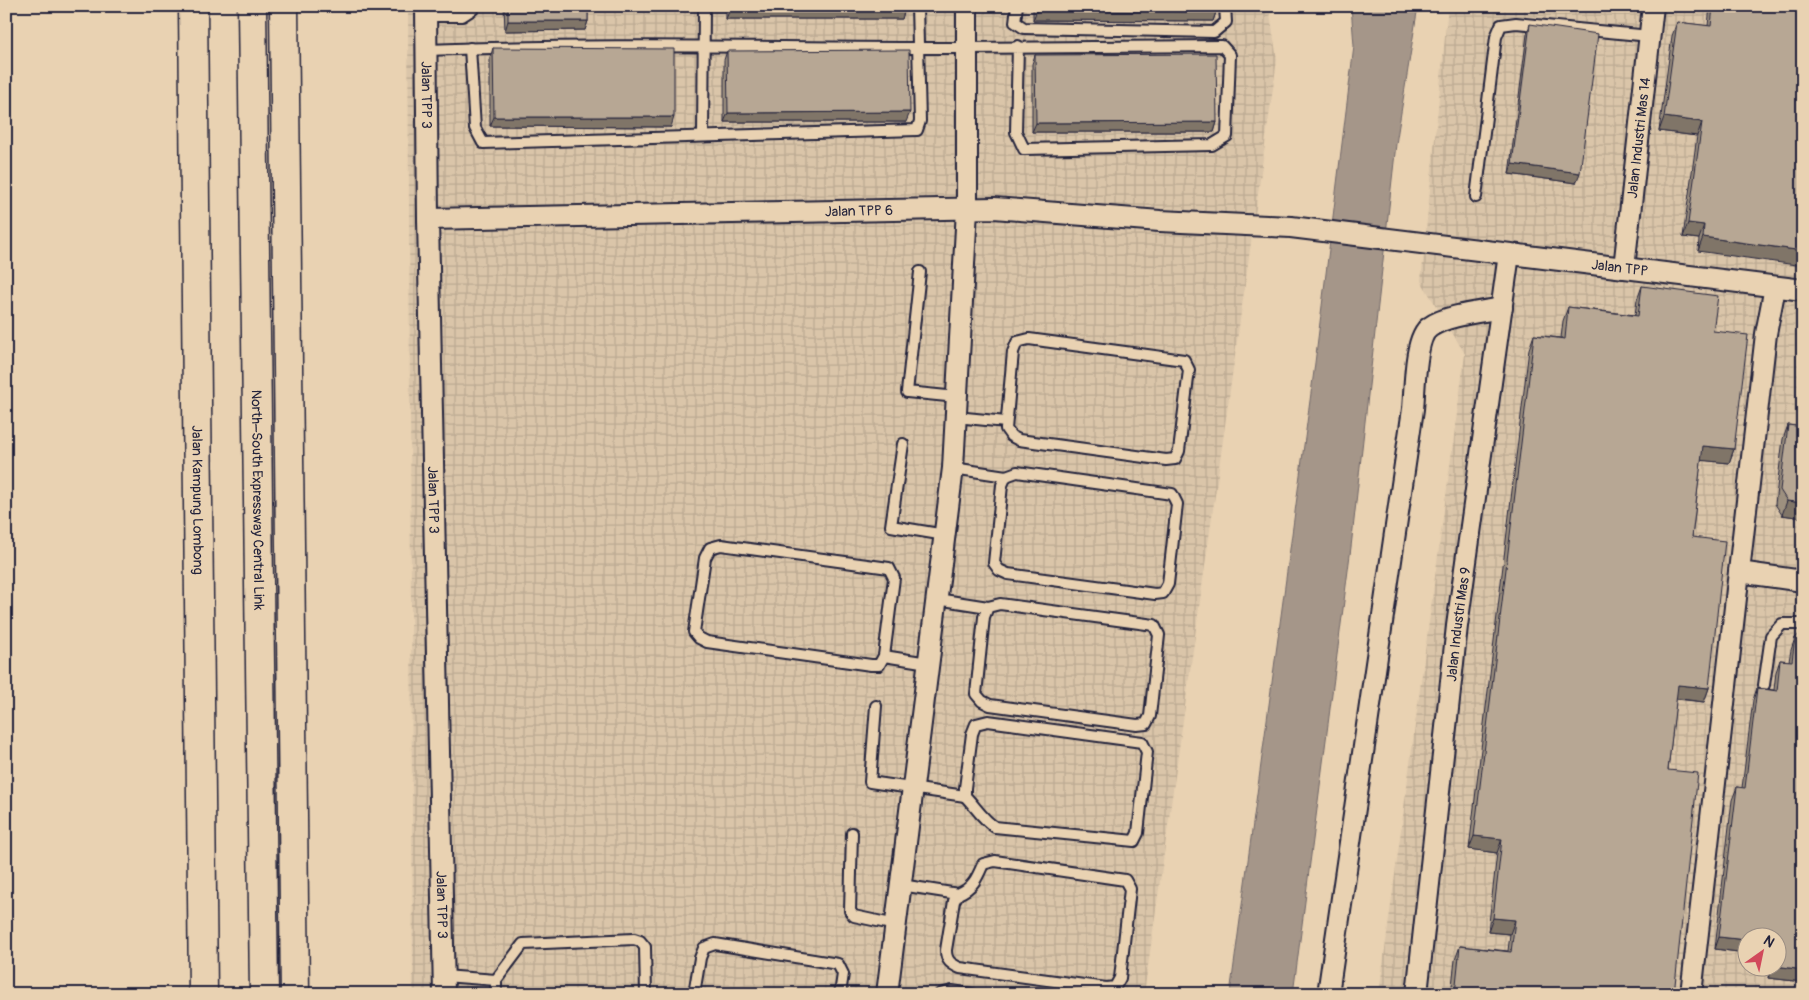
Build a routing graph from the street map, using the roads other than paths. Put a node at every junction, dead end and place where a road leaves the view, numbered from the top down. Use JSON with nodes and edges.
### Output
{"nodes":[{"id":1,"x":193,"y":6,"type":"edge"},
{"id":2,"x":252,"y":6,"type":"edge"},
{"id":3,"x":284,"y":6,"type":"edge"},
{"id":4,"x":473,"y":6,"type":"edge"},
{"id":5,"x":704,"y":6,"type":"edge"},
{"id":6,"x":917,"y":6,"type":"edge"},
{"id":7,"x":968,"y":6,"type":"edge"},
{"id":8,"x":1016,"y":6,"type":"edge"},
{"id":9,"x":1225,"y":6,"type":"edge"},
{"id":10,"x":1653,"y":6,"type":"edge"},
{"id":11,"x":426,"y":11,"type":"edge"},
{"id":12,"x":1650,"y":36,"type":"junction"},
{"id":13,"x":703,"y":45,"type":"junction"},
{"id":14,"x":1018,"y":46,"type":"junction"},
{"id":15,"x":917,"y":47,"type":"junction"},
{"id":16,"x":470,"y":48,"type":"junction"},
{"id":17,"x":967,"y":48,"type":"junction"},
{"id":18,"x":427,"y":50,"type":"junction"},
{"id":19,"x":704,"y":136,"type":"junction"},
{"id":20,"x":1476,"y":197,"type":"dead end"},
{"id":21,"x":967,"y":209,"type":"junction"},
{"id":22,"x":428,"y":219,"type":"junction"},
{"id":23,"x":1437,"y":245,"type":"joint"},
{"id":24,"x":1509,"y":254,"type":"junction"},
{"id":25,"x":1624,"y":268,"type":"junction"},
{"id":26,"x":920,"y":272,"type":"dead end"},
{"id":27,"x":1775,"y":287,"type":"junction"},
{"id":28,"x":1803,"y":290,"type":"edge"},
{"id":29,"x":1502,"y":308,"type":"junction"},
{"id":30,"x":957,"y":397,"type":"junction"},
{"id":31,"x":956,"y":417,"type":"junction"},
{"id":32,"x":1006,"y":422,"type":"junction"},
{"id":33,"x":903,"y":444,"type":"dead end"},
{"id":34,"x":953,"y":468,"type":"junction"},
{"id":35,"x":1006,"y":476,"type":"junction"},
{"id":36,"x":944,"y":535,"type":"junction"},
{"id":37,"x":1739,"y":572,"type":"junction"},
{"id":38,"x":1803,"y":581,"type":"edge"},
{"id":39,"x":937,"y":599,"type":"junction"},
{"id":40,"x":988,"y":607,"type":"junction"},
{"id":41,"x":1803,"y":624,"type":"edge"},
{"id":42,"x":884,"y":656,"type":"junction"},
{"id":43,"x":928,"y":663,"type":"junction"},
{"id":44,"x":1764,"y":685,"type":"dead end"},
{"id":45,"x":876,"y":706,"type":"dead end"},
{"id":46,"x":913,"y":789,"type":"junction"},
{"id":47,"x":965,"y":796,"type":"junction"},
{"id":48,"x":852,"y":833,"type":"dead end"},
{"id":49,"x":901,"y":885,"type":"junction"},
{"id":50,"x":958,"y":894,"type":"junction"},
{"id":51,"x":896,"y":925,"type":"junction"},
{"id":52,"x":496,"y":980,"type":"junction"},
{"id":53,"x":444,"y":985,"type":"edge"},
{"id":54,"x":890,"y":993,"type":"edge"},
{"id":55,"x":203,"y":994,"type":"edge"},
{"id":56,"x":264,"y":994,"type":"edge"},
{"id":57,"x":295,"y":994,"type":"edge"},
{"id":58,"x":496,"y":994,"type":"edge"},
{"id":59,"x":646,"y":994,"type":"edge"},
{"id":60,"x":694,"y":994,"type":"edge"},
{"id":61,"x":840,"y":994,"type":"edge"},
{"id":62,"x":940,"y":994,"type":"edge"},
{"id":63,"x":972,"y":994,"type":"edge"},
{"id":64,"x":1328,"y":994,"type":"edge"},
{"id":65,"x":1417,"y":994,"type":"edge"},
{"id":66,"x":1691,"y":994,"type":"edge"}],
"edges":[{"from":1,"to":55,"type":"main road","name":"Jalan Kampung Lombong"},
{"from":2,"to":56,"type":"main road","name":"North–South Expressway Central Link"},
{"from":3,"to":57,"type":"main road"},
{"from":4,"to":11,"type":"lane"},
{"from":5,"to":13,"type":"lane"},
{"from":6,"to":15,"type":"lane"},
{"from":7,"to":17,"type":"street"},
{"from":8,"to":9,"type":"lane"},
{"from":10,"to":12,"type":"street","name":"Jalan Industri Mas 14"},
{"from":11,"to":18,"type":"street","name":"Jalan TPP 3"},
{"from":12,"to":20,"type":"lane"},
{"from":12,"to":25,"type":"street","name":"Jalan Industri Mas 14"},
{"from":13,"to":15,"type":"lane"},
{"from":13,"to":16,"type":"lane"},
{"from":13,"to":19,"type":"lane"},
{"from":14,"to":14,"type":"lane"},
{"from":14,"to":17,"type":"lane"},
{"from":15,"to":17,"type":"lane"},
{"from":15,"to":19,"type":"lane"},
{"from":16,"to":18,"type":"lane"},
{"from":16,"to":19,"type":"lane"},
{"from":17,"to":21,"type":"street"},
{"from":18,"to":22,"type":"street","name":"Jalan TPP 3"},
{"from":21,"to":22,"type":"street","name":"Jalan TPP 6"},
{"from":21,"to":23,"type":"street","name":"Jalan TPP 6"},
{"from":21,"to":30,"type":"street"},
{"from":22,"to":53,"type":"street","name":"Jalan TPP 3"},
{"from":23,"to":24,"type":"street","name":"Jalan TPP"},
{"from":24,"to":25,"type":"street","name":"Jalan TPP"},
{"from":24,"to":29,"type":"street","name":"Jalan Industri Mas 9"},
{"from":25,"to":27,"type":"street","name":"Jalan TPP"},
{"from":26,"to":30,"type":"lane"},
{"from":27,"to":28,"type":"street","name":"Jalan TPP"},
{"from":27,"to":37,"type":"street"},
{"from":29,"to":64,"type":"street"},
{"from":29,"to":65,"type":"street","name":"Jalan Industri Mas 9"},
{"from":30,"to":31,"type":"street"},
{"from":31,"to":32,"type":"lane"},
{"from":31,"to":34,"type":"street"},
{"from":32,"to":32,"type":"lane"},
{"from":33,"to":36,"type":"lane"},
{"from":34,"to":35,"type":"lane"},
{"from":34,"to":36,"type":"street"},
{"from":35,"to":35,"type":"lane"},
{"from":36,"to":39,"type":"street"},
{"from":37,"to":38,"type":"street"},
{"from":37,"to":66,"type":"street"},
{"from":39,"to":40,"type":"lane"},
{"from":39,"to":43,"type":"street"},
{"from":40,"to":40,"type":"lane"},
{"from":41,"to":44,"type":"lane"},
{"from":42,"to":42,"type":"lane"},
{"from":42,"to":43,"type":"lane"},
{"from":43,"to":46,"type":"street"},
{"from":45,"to":46,"type":"lane"},
{"from":46,"to":47,"type":"lane"},
{"from":46,"to":49,"type":"street"},
{"from":47,"to":47,"type":"lane"},
{"from":48,"to":51,"type":"lane"},
{"from":49,"to":50,"type":"lane"},
{"from":49,"to":51,"type":"street"},
{"from":50,"to":50,"type":"lane"},
{"from":51,"to":54,"type":"street"},
{"from":52,"to":53,"type":"lane"},
{"from":52,"to":58,"type":"lane"},
{"from":52,"to":59,"type":"lane"},
{"from":60,"to":61,"type":"lane"},
{"from":62,"to":63,"type":"lane"}]}
